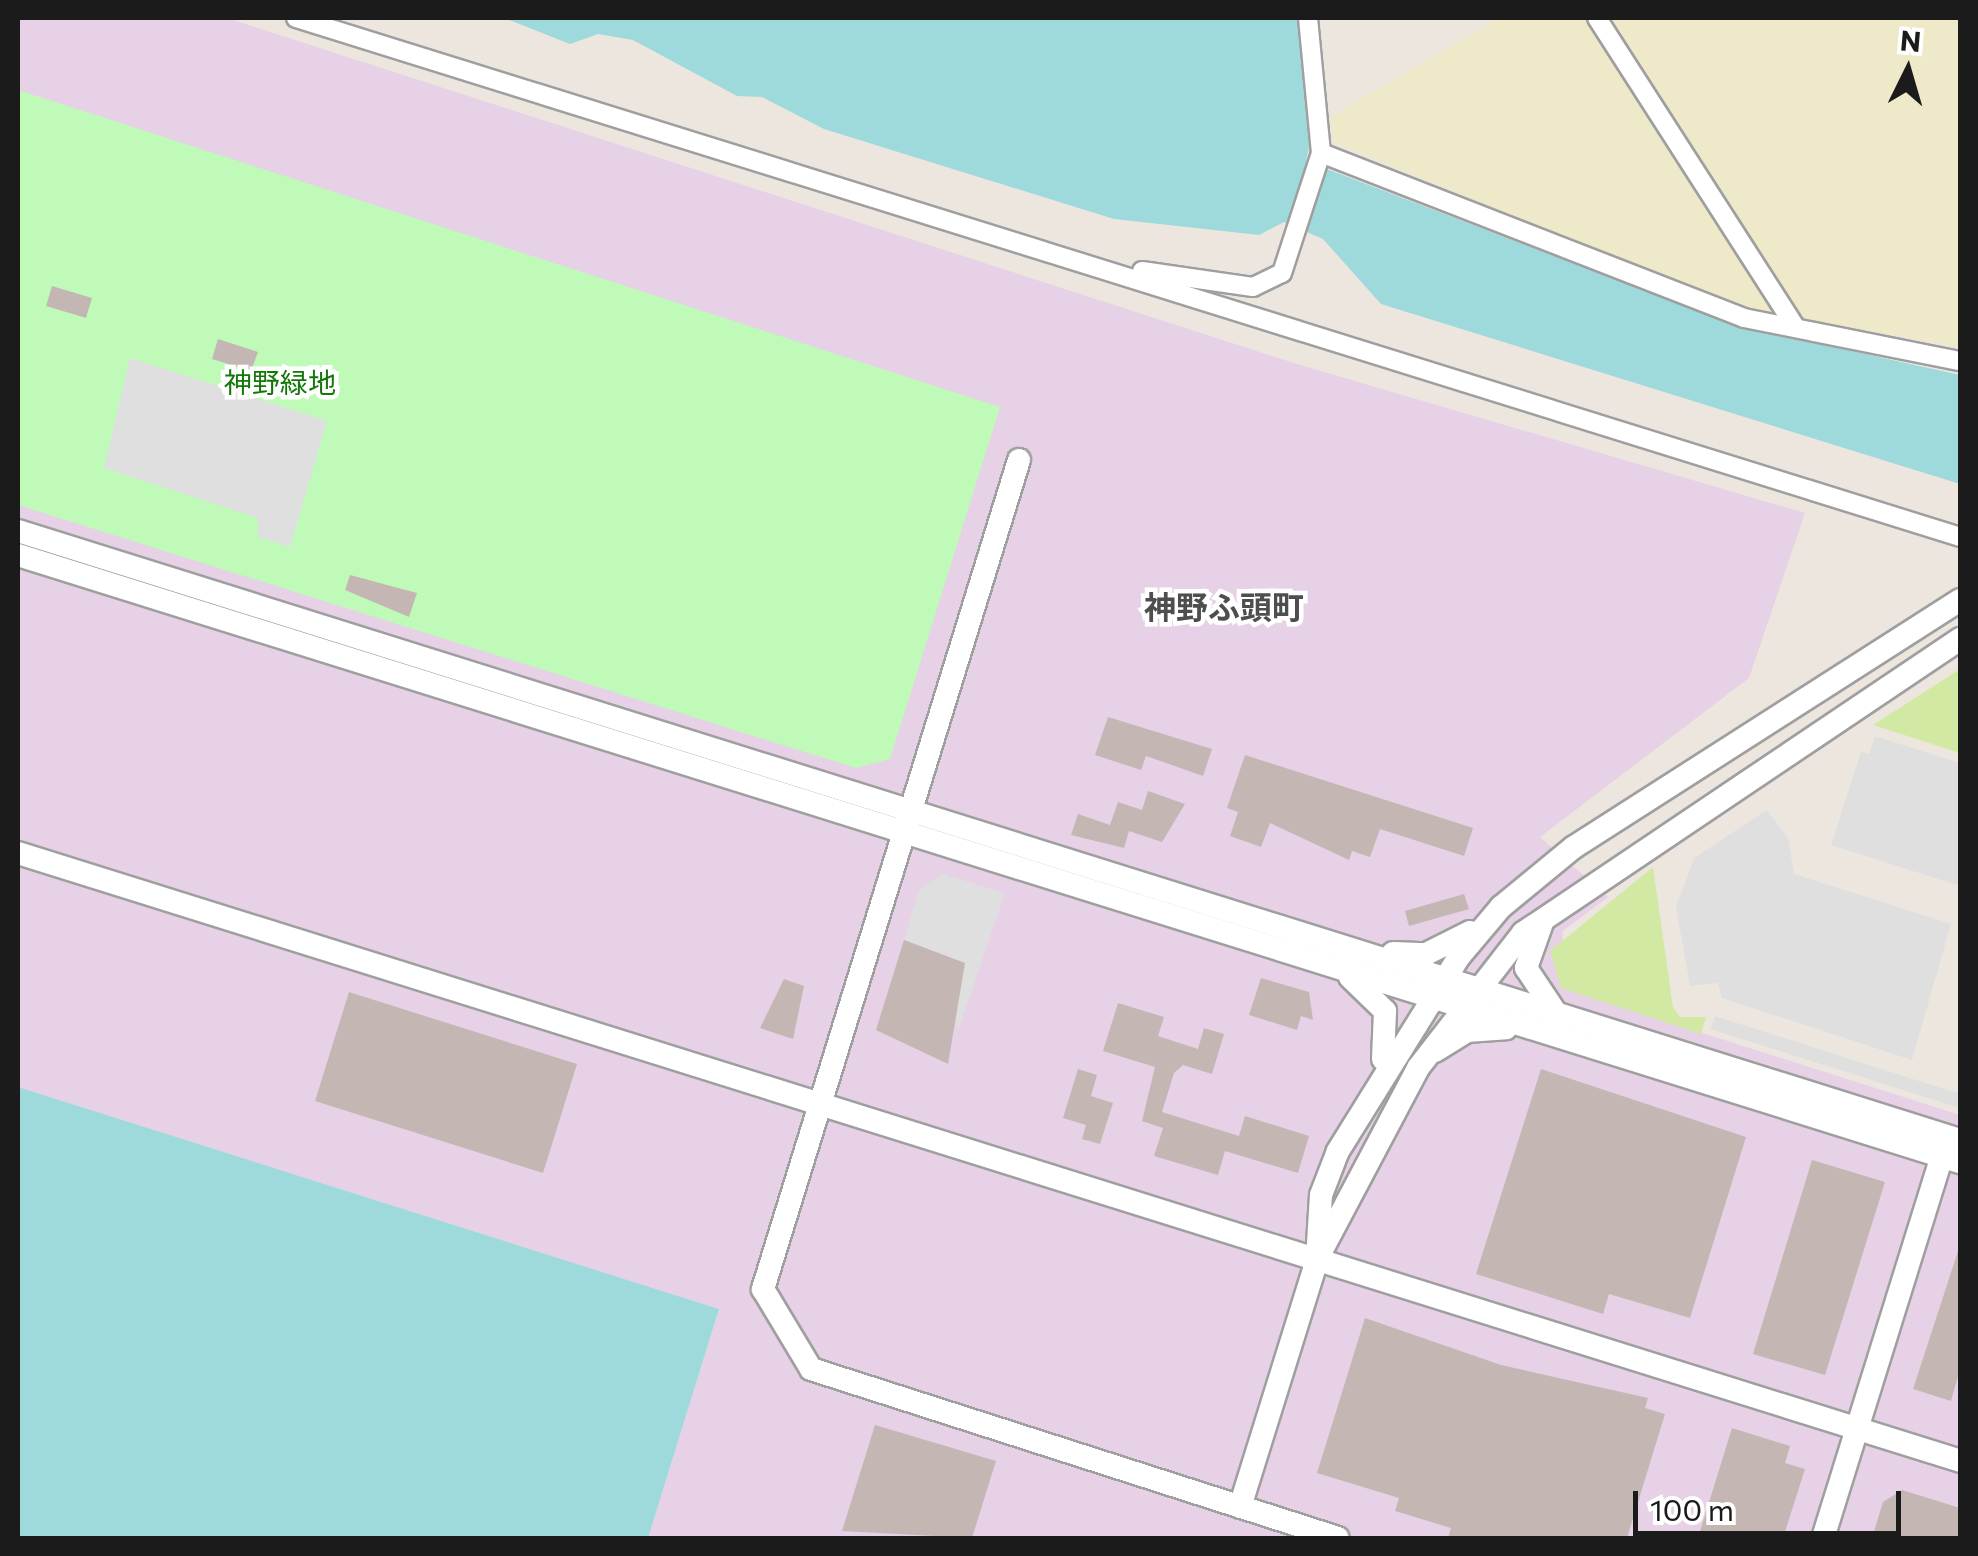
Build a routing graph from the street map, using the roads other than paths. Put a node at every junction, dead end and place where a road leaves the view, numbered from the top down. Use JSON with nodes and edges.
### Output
{"nodes":[{"id":1,"x":296,"y":18,"type":"edge"},
{"id":2,"x":1308,"y":18,"type":"edge"},
{"id":3,"x":1597,"y":18,"type":"edge"},
{"id":4,"x":1318,"y":157,"type":"junction"},
{"id":5,"x":1103,"y":267,"type":"junction"},
{"id":6,"x":1795,"y":327,"type":"junction"},
{"id":7,"x":1960,"y":362,"type":"edge"},
{"id":8,"x":1019,"y":460,"type":"dead end"},
{"id":9,"x":18,"y":531,"type":"edge"},
{"id":10,"x":1960,"y":537,"type":"edge"},
{"id":11,"x":18,"y":555,"type":"edge"},
{"id":12,"x":1960,"y":600,"type":"edge"},
{"id":13,"x":1960,"y":638,"type":"edge"},
{"id":14,"x":908,"y":821,"type":"junction"},
{"id":15,"x":18,"y":853,"type":"edge"},
{"id":16,"x":1501,"y":907,"type":"junction"},
{"id":17,"x":1546,"y":913,"type":"junction"},
{"id":18,"x":1335,"y":955,"type":"junction"},
{"id":19,"x":1438,"y":987,"type":"junction"},
{"id":20,"x":1466,"y":996,"type":"junction"},
{"id":21,"x":1565,"y":1028,"type":"junction"},
{"id":22,"x":1382,"y":1068,"type":"junction"},
{"id":23,"x":1418,"y":1068,"type":"junction"},
{"id":24,"x":817,"y":1104,"type":"junction"},
{"id":25,"x":1953,"y":1149,"type":"edge"},
{"id":26,"x":1317,"y":1260,"type":"junction"},
{"id":27,"x":1860,"y":1429,"type":"junction"},
{"id":28,"x":1960,"y":1460,"type":"edge"},
{"id":29,"x":1240,"y":1507,"type":"junction"},
{"id":30,"x":1338,"y":1538,"type":"edge"},
{"id":31,"x":1823,"y":1538,"type":"edge"}],
"edges":[{"from":1,"to":5,"type":"street"},
{"from":2,"to":4,"type":"street"},
{"from":3,"to":6,"type":"street"},
{"from":4,"to":5,"type":"street"},
{"from":4,"to":6,"type":"street"},
{"from":5,"to":10,"type":"street"},
{"from":6,"to":7,"type":"street"},
{"from":8,"to":14,"type":"street"},
{"from":9,"to":14,"type":"street"},
{"from":11,"to":14,"type":"street"},
{"from":12,"to":16,"type":"street"},
{"from":13,"to":17,"type":"street"},
{"from":14,"to":18,"type":"street"},
{"from":14,"to":24,"type":"street"},
{"from":15,"to":24,"type":"street"},
{"from":16,"to":18,"type":"street"},
{"from":16,"to":19,"type":"street"},
{"from":17,"to":20,"type":"street"},
{"from":17,"to":21,"type":"street"},
{"from":18,"to":19,"type":"street"},
{"from":18,"to":22,"type":"street"},
{"from":19,"to":20,"type":"street"},
{"from":19,"to":22,"type":"street"},
{"from":20,"to":21,"type":"street"},
{"from":20,"to":23,"type":"street"},
{"from":21,"to":23,"type":"street"},
{"from":21,"to":25,"type":"street"},
{"from":22,"to":26,"type":"street"},
{"from":23,"to":26,"type":"street"},
{"from":24,"to":26,"type":"street"},
{"from":24,"to":29,"type":"street"},
{"from":25,"to":27,"type":"street"},
{"from":26,"to":27,"type":"street"},
{"from":26,"to":29,"type":"street"},
{"from":27,"to":28,"type":"street"},
{"from":27,"to":31,"type":"street"},
{"from":29,"to":30,"type":"street"}]}
